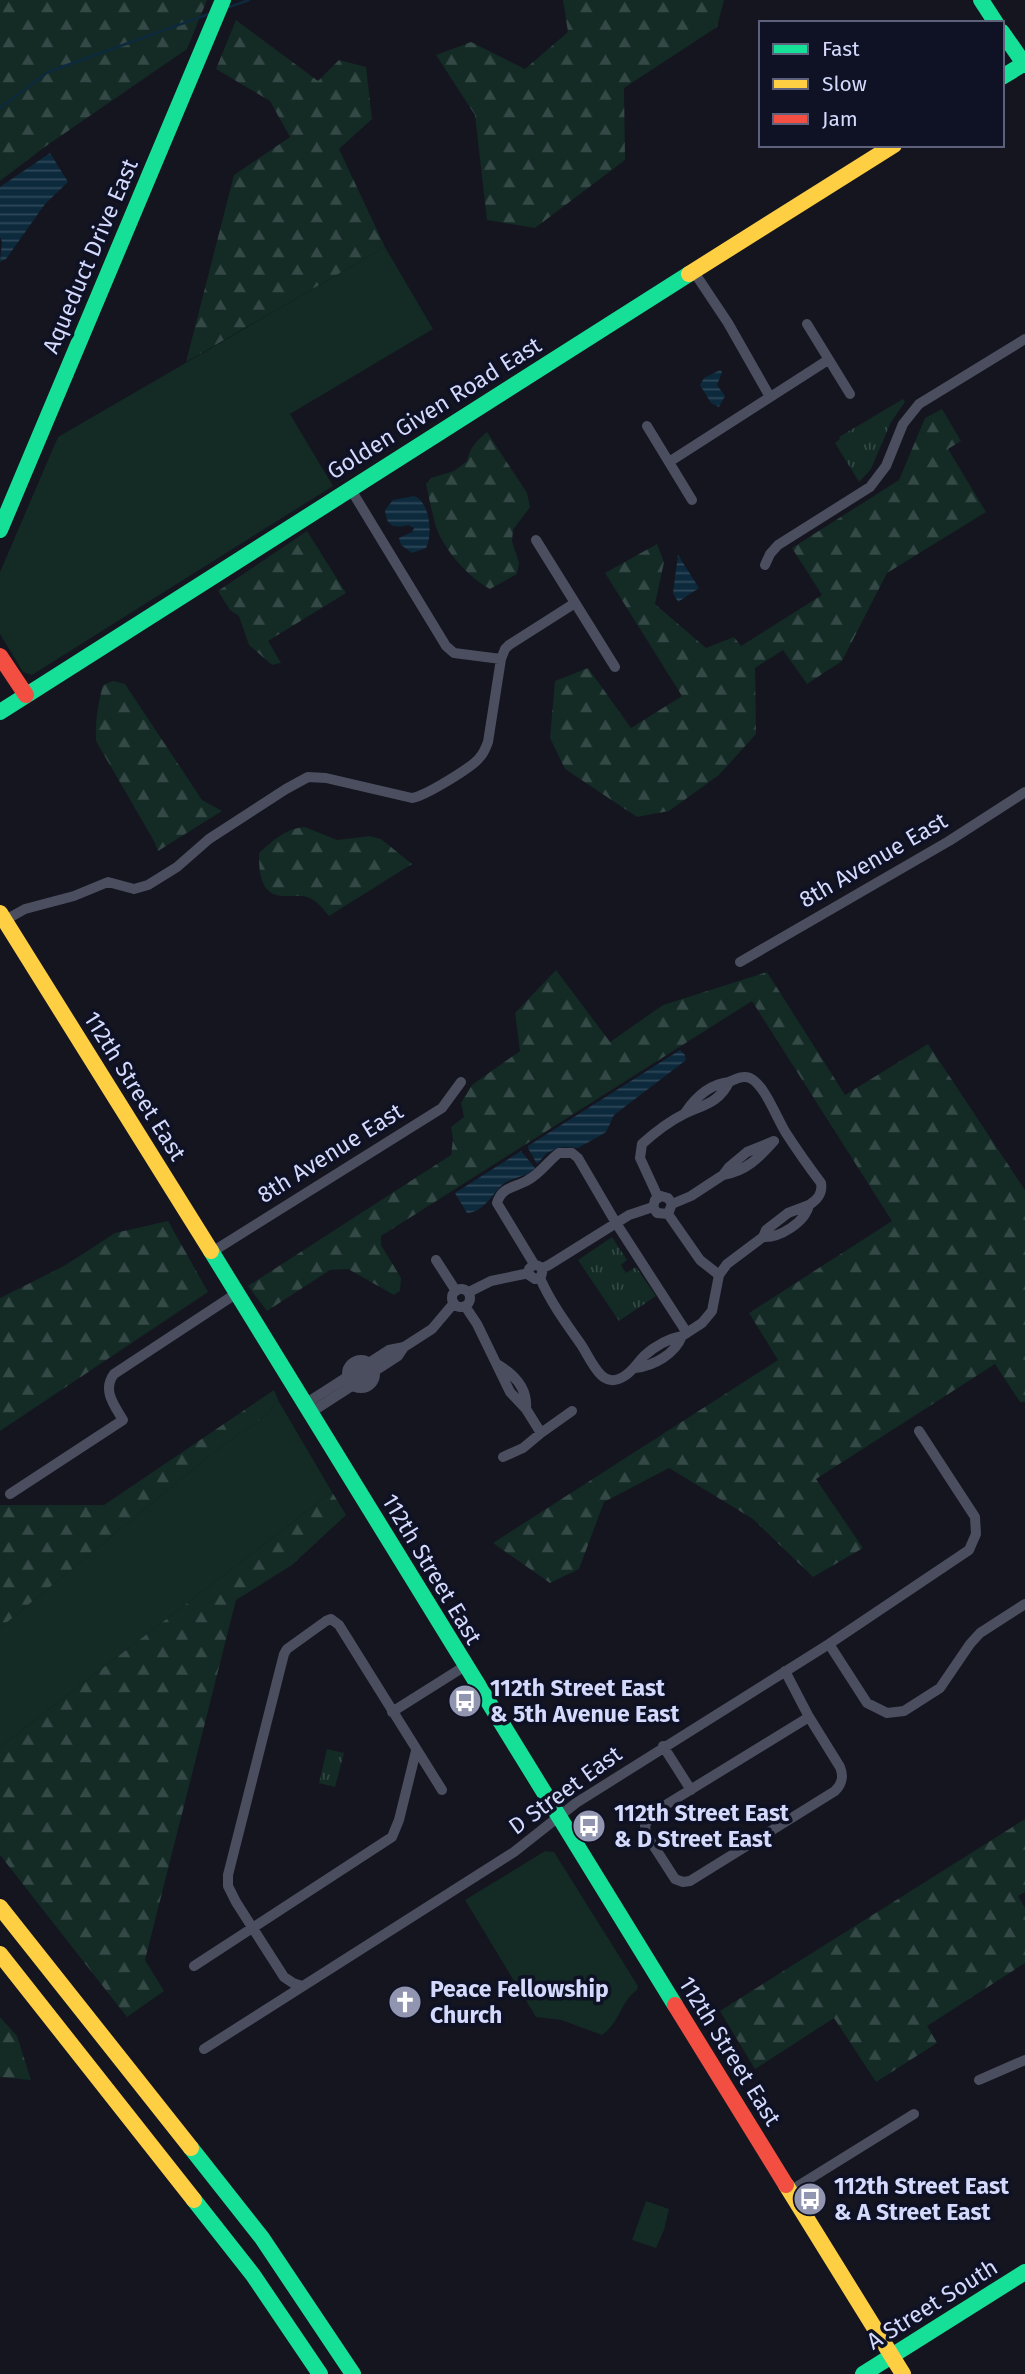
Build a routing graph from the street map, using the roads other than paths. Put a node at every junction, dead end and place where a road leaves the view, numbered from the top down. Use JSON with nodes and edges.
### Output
{"nodes":[{"id":1,"x":223,"y":0,"type":"edge"},
{"id":2,"x":981,"y":0,"type":"edge"},
{"id":3,"x":995,"y":21,"type":"edge"},
{"id":4,"x":1004,"y":35,"type":"edge"},
{"id":5,"x":1025,"y":64,"type":"edge"},
{"id":6,"x":1004,"y":76,"type":"edge"},
{"id":7,"x":891,"y":147,"type":"edge"},
{"id":8,"x":694,"y":272,"type":"junction"},
{"id":9,"x":807,"y":324,"type":"dead end"},
{"id":10,"x":1025,"y":339,"type":"edge"},
{"id":11,"x":828,"y":360,"type":"junction"},
{"id":12,"x":850,"y":394,"type":"dead end"},
{"id":13,"x":770,"y":397,"type":"junction"},
{"id":14,"x":647,"y":426,"type":"dead end"},
{"id":15,"x":669,"y":462,"type":"junction"},
{"id":16,"x":350,"y":488,"type":"junction"},
{"id":17,"x":692,"y":500,"type":"dead end"},
{"id":18,"x":0,"y":530,"type":"edge"},
{"id":19,"x":536,"y":540,"type":"dead end"},
{"id":20,"x":765,"y":565,"type":"dead end"},
{"id":21,"x":575,"y":603,"type":"junction"},
{"id":22,"x":0,"y":656,"type":"edge"},
{"id":23,"x":501,"y":659,"type":"junction"},
{"id":24,"x":615,"y":667,"type":"dead end"},
{"id":25,"x":26,"y":695,"type":"junction"},
{"id":26,"x":0,"y":712,"type":"edge"},
{"id":27,"x":1025,"y":792,"type":"edge"},
{"id":28,"x":1,"y":919,"type":"edge"},
{"id":29,"x":740,"y":962,"type":"dead end"},
{"id":30,"x":461,"y":1082,"type":"dead end"},
{"id":31,"x":786,"y":1133,"type":"junction"},
{"id":32,"x":656,"y":1202,"type":"junction"},
{"id":33,"x":670,"y":1209,"type":"junction"},
{"id":34,"x":616,"y":1223,"type":"junction"},
{"id":35,"x":212,"y":1252,"type":"junction"},
{"id":36,"x":436,"y":1260,"type":"dead end"},
{"id":37,"x":536,"y":1271,"type":"junction"},
{"id":38,"x":719,"y":1275,"type":"junction"},
{"id":39,"x":456,"y":1291,"type":"junction"},
{"id":40,"x":237,"y":1293,"type":"junction"},
{"id":41,"x":468,"y":1293,"type":"junction"},
{"id":42,"x":460,"y":1304,"type":"junction"},
{"id":43,"x":684,"y":1334,"type":"junction"},
{"id":44,"x":372,"y":1367,"type":"junction"},
{"id":45,"x":350,"y":1382,"type":"junction"},
{"id":46,"x":307,"y":1408,"type":"junction"},
{"id":47,"x":572,"y":1411,"type":"dead end"},
{"id":48,"x":919,"y":1431,"type":"dead end"},
{"id":49,"x":541,"y":1433,"type":"junction"},
{"id":50,"x":503,"y":1457,"type":"dead end"},
{"id":51,"x":10,"y":1494,"type":"dead end"},
{"id":52,"x":1025,"y":1604,"type":"edge"},
{"id":53,"x":829,"y":1644,"type":"junction"},
{"id":54,"x":465,"y":1666,"type":"junction"},
{"id":55,"x":785,"y":1671,"type":"junction"},
{"id":56,"x":392,"y":1712,"type":"junction"},
{"id":57,"x":809,"y":1717,"type":"junction"},
{"id":58,"x":663,"y":1746,"type":"junction"},
{"id":59,"x":416,"y":1751,"type":"junction"},
{"id":60,"x":442,"y":1790,"type":"dead end"},
{"id":61,"x":691,"y":1790,"type":"junction"},
{"id":62,"x":559,"y":1817,"type":"junction"},
{"id":63,"x":0,"y":1907,"type":"edge"},
{"id":64,"x":253,"y":1928,"type":"junction"},
{"id":65,"x":0,"y":1954,"type":"edge"},
{"id":66,"x":194,"y":1966,"type":"dead end"},
{"id":67,"x":302,"y":1986,"type":"junction"},
{"id":68,"x":204,"y":2049,"type":"dead end"},
{"id":69,"x":1025,"y":2060,"type":"edge"},
{"id":70,"x":979,"y":2080,"type":"dead end"},
{"id":71,"x":914,"y":2113,"type":"dead end"},
{"id":72,"x":790,"y":2191,"type":"junction"},
{"id":73,"x":262,"y":2238,"type":"junction"},
{"id":74,"x":1025,"y":2272,"type":"edge"},
{"id":75,"x":253,"y":2275,"type":"junction"},
{"id":76,"x":892,"y":2356,"type":"junction"},
{"id":77,"x":307,"y":2374,"type":"edge"},
{"id":78,"x":320,"y":2374,"type":"edge"},
{"id":79,"x":353,"y":2374,"type":"edge"},
{"id":80,"x":367,"y":2374,"type":"edge"},
{"id":81,"x":863,"y":2374,"type":"edge"},
{"id":82,"x":903,"y":2374,"type":"edge"}],
"edges":[{"from":1,"to":18,"type":"main road","name":"Aqueduct Drive East"},
{"from":2,"to":3,"type":"main road"},
{"from":4,"to":5,"type":"main road"},
{"from":5,"to":6,"type":"main road"},
{"from":7,"to":8,"type":"main road","name":"Golden Given Road East"},
{"from":8,"to":13,"type":"street"},
{"from":8,"to":16,"type":"main road","name":"Golden Given Road East"},
{"from":9,"to":11,"type":"street"},
{"from":10,"to":20,"type":"street"},
{"from":11,"to":12,"type":"street"},
{"from":11,"to":13,"type":"street"},
{"from":13,"to":15,"type":"street"},
{"from":14,"to":15,"type":"street"},
{"from":15,"to":17,"type":"street"},
{"from":16,"to":23,"type":"street"},
{"from":16,"to":25,"type":"main road","name":"Golden Given Road East"},
{"from":19,"to":21,"type":"street"},
{"from":21,"to":23,"type":"street"},
{"from":21,"to":24,"type":"street"},
{"from":22,"to":25,"type":"main road"},
{"from":23,"to":28,"type":"street"},
{"from":25,"to":26,"type":"main road","name":"Golden Given Road East"},
{"from":27,"to":29,"type":"street","name":"8th Avenue East"},
{"from":28,"to":35,"type":"main road","name":"112th Street East"},
{"from":30,"to":35,"type":"street","name":"8th Avenue East"},
{"from":31,"to":32,"type":"street"},
{"from":31,"to":33,"type":"street"},
{"from":31,"to":38,"type":"street"},
{"from":32,"to":33,"type":"street"},
{"from":32,"to":34,"type":"street"},
{"from":33,"to":38,"type":"street"},
{"from":34,"to":37,"type":"street"},
{"from":34,"to":37,"type":"street"},
{"from":34,"to":43,"type":"street"},
{"from":35,"to":40,"type":"main road","name":"112th Street East"},
{"from":36,"to":39,"type":"street"},
{"from":37,"to":41,"type":"street"},
{"from":37,"to":43,"type":"street"},
{"from":38,"to":43,"type":"street"},
{"from":39,"to":41,"type":"street"},
{"from":39,"to":42,"type":"street"},
{"from":40,"to":46,"type":"main road","name":"112th Street East"},
{"from":40,"to":51,"type":"street"},
{"from":41,"to":42,"type":"street"},
{"from":42,"to":44,"type":"street"},
{"from":42,"to":49,"type":"street"},
{"from":44,"to":45,"type":"street"},
{"from":44,"to":45,"type":"street"},
{"from":45,"to":46,"type":"street"},
{"from":46,"to":54,"type":"main road","name":"112th Street East"},
{"from":47,"to":49,"type":"street"},
{"from":48,"to":53,"type":"street","name":"D Street East"},
{"from":49,"to":50,"type":"street"},
{"from":52,"to":53,"type":"street"},
{"from":53,"to":55,"type":"street","name":"D Street East"},
{"from":54,"to":56,"type":"street"},
{"from":54,"to":62,"type":"main road","name":"112th Street East"},
{"from":55,"to":57,"type":"street"},
{"from":55,"to":58,"type":"street","name":"D Street East"},
{"from":56,"to":59,"type":"street"},
{"from":56,"to":64,"type":"street"},
{"from":57,"to":61,"type":"street"},
{"from":57,"to":61,"type":"street"},
{"from":58,"to":61,"type":"street"},
{"from":58,"to":62,"type":"street","name":"D Street East"},
{"from":59,"to":60,"type":"street"},
{"from":59,"to":64,"type":"street"},
{"from":62,"to":67,"type":"street","name":"D Street East"},
{"from":62,"to":72,"type":"main road","name":"112th Street East"},
{"from":63,"to":73,"type":"main road"},
{"from":64,"to":66,"type":"street"},
{"from":64,"to":67,"type":"street"},
{"from":65,"to":75,"type":"main road"},
{"from":67,"to":68,"type":"street","name":"D Street East"},
{"from":69,"to":70,"type":"street"},
{"from":71,"to":72,"type":"street"},
{"from":72,"to":76,"type":"main road","name":"112th Street East"},
{"from":73,"to":79,"type":"main road"},
{"from":73,"to":80,"type":"main road"},
{"from":74,"to":76,"type":"main road","name":"A Street South"},
{"from":75,"to":77,"type":"main road"},
{"from":75,"to":78,"type":"main road"},
{"from":76,"to":81,"type":"main road","name":"A Street South"},
{"from":76,"to":82,"type":"main road","name":"112th Street East"}]}
